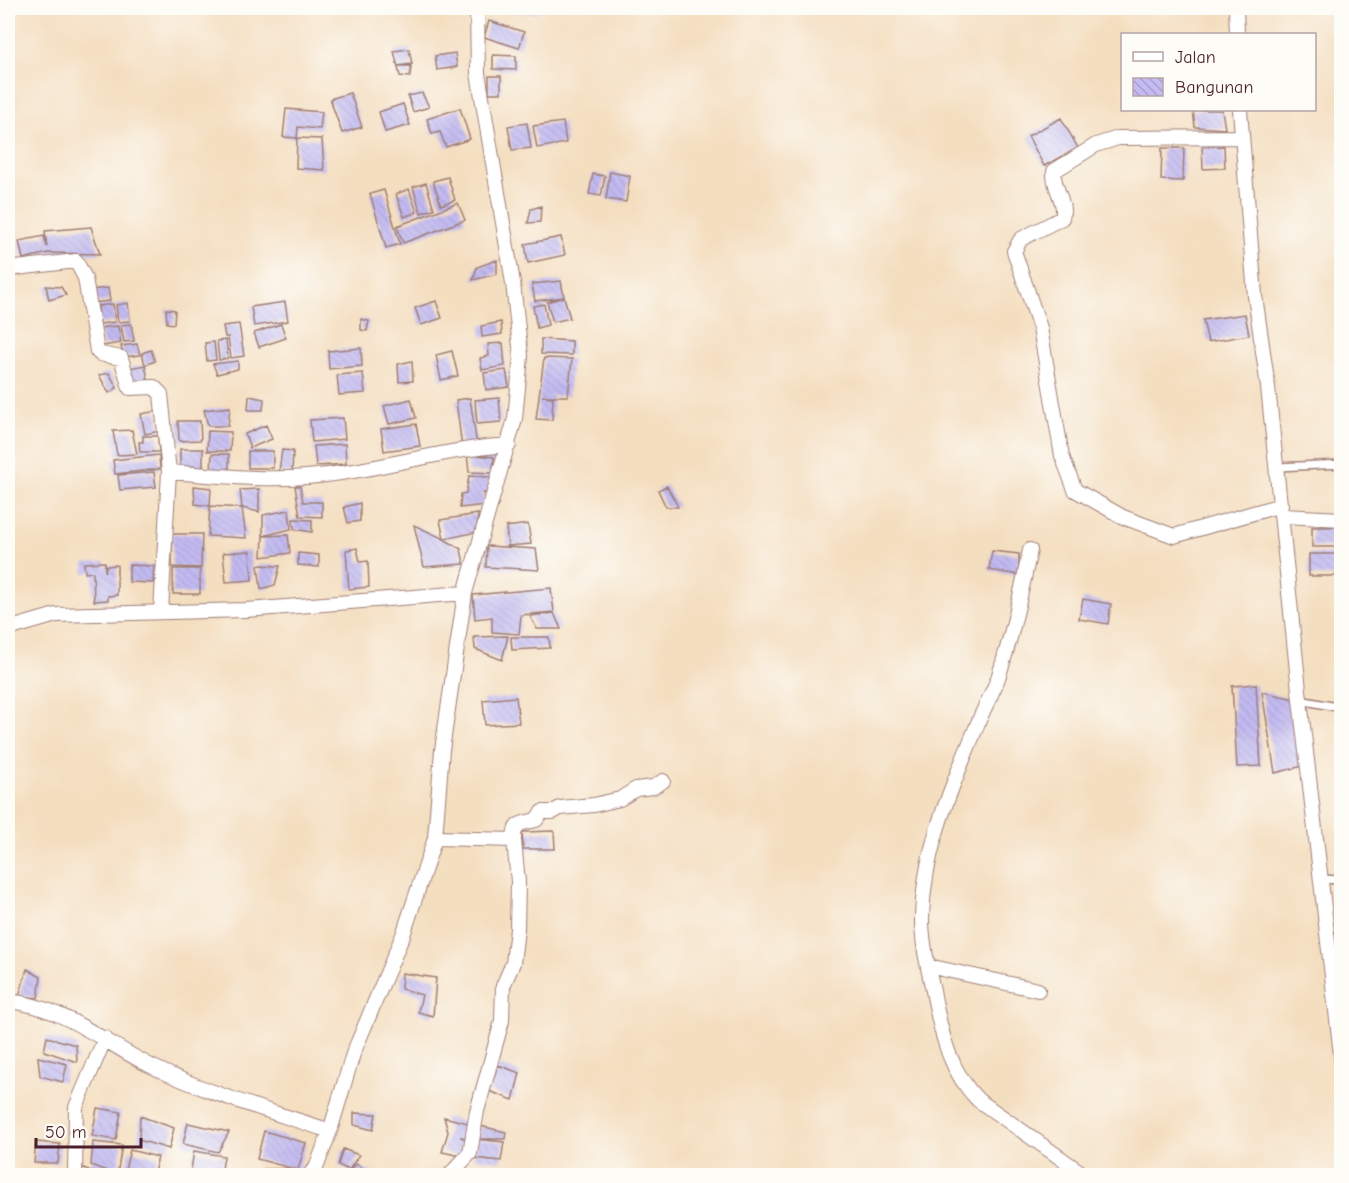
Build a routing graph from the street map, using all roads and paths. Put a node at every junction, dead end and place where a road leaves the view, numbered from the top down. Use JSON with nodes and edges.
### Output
{"nodes":[{"id":1,"x":477,"y":8,"type":"edge"},
{"id":2,"x":1236,"y":8,"type":"edge"},
{"id":3,"x":1237,"y":33,"type":"edge"},
{"id":4,"x":1240,"y":111,"type":"edge"},
{"id":5,"x":1242,"y":137,"type":"junction"},
{"id":6,"x":8,"y":268,"type":"edge"},
{"id":7,"x":509,"y":445,"type":"junction"},
{"id":8,"x":1341,"y":464,"type":"edge"},
{"id":9,"x":1277,"y":467,"type":"junction"},
{"id":10,"x":170,"y":472,"type":"junction"},
{"id":11,"x":1282,"y":511,"type":"junction"},
{"id":12,"x":1341,"y":519,"type":"edge"},
{"id":13,"x":1030,"y":550,"type":"dead end"},
{"id":14,"x":465,"y":592,"type":"junction"},
{"id":15,"x":161,"y":612,"type":"junction"},
{"id":16,"x":8,"y":629,"type":"edge"},
{"id":17,"x":1300,"y":700,"type":"junction"},
{"id":18,"x":1341,"y":708,"type":"edge"},
{"id":19,"x":663,"y":781,"type":"dead end"},
{"id":20,"x":435,"y":838,"type":"junction"},
{"id":21,"x":514,"y":840,"type":"junction"},
{"id":22,"x":1320,"y":879,"type":"junction"},
{"id":23,"x":1341,"y":880,"type":"edge"},
{"id":24,"x":928,"y":966,"type":"junction"},
{"id":25,"x":1038,"y":990,"type":"dead end"},
{"id":26,"x":8,"y":1001,"type":"edge"},
{"id":27,"x":105,"y":1038,"type":"junction"},
{"id":28,"x":1341,"y":1063,"type":"edge"},
{"id":29,"x":330,"y":1131,"type":"junction"},
{"id":30,"x":308,"y":1175,"type":"edge"},
{"id":31,"x":75,"y":1176,"type":"edge"},
{"id":32,"x":266,"y":1176,"type":"edge"},
{"id":33,"x":292,"y":1176,"type":"edge"},
{"id":34,"x":449,"y":1176,"type":"edge"},
{"id":35,"x":1086,"y":1176,"type":"edge"}],
"edges":[{"from":1,"to":7,"type":"street"},
{"from":2,"to":3,"type":"street"},
{"from":4,"to":5,"type":"street"},
{"from":5,"to":9,"type":"street"},
{"from":5,"to":11,"type":"street"},
{"from":6,"to":10,"type":"street"},
{"from":7,"to":10,"type":"street"},
{"from":7,"to":14,"type":"street"},
{"from":8,"to":9,"type":"lane"},
{"from":9,"to":11,"type":"street"},
{"from":10,"to":15,"type":"street"},
{"from":11,"to":12,"type":"street"},
{"from":11,"to":17,"type":"street"},
{"from":13,"to":24,"type":"street"},
{"from":14,"to":15,"type":"street"},
{"from":14,"to":20,"type":"street"},
{"from":15,"to":16,"type":"street"},
{"from":17,"to":18,"type":"lane"},
{"from":17,"to":22,"type":"street"},
{"from":19,"to":21,"type":"street"},
{"from":20,"to":21,"type":"street"},
{"from":20,"to":29,"type":"street"},
{"from":21,"to":34,"type":"street"},
{"from":22,"to":23,"type":"lane"},
{"from":22,"to":28,"type":"street"},
{"from":24,"to":25,"type":"street"},
{"from":24,"to":35,"type":"street"},
{"from":26,"to":27,"type":"street"},
{"from":27,"to":29,"type":"street"},
{"from":27,"to":31,"type":"street"},
{"from":29,"to":30,"type":"street"},
{"from":32,"to":33,"type":"street"}]}
